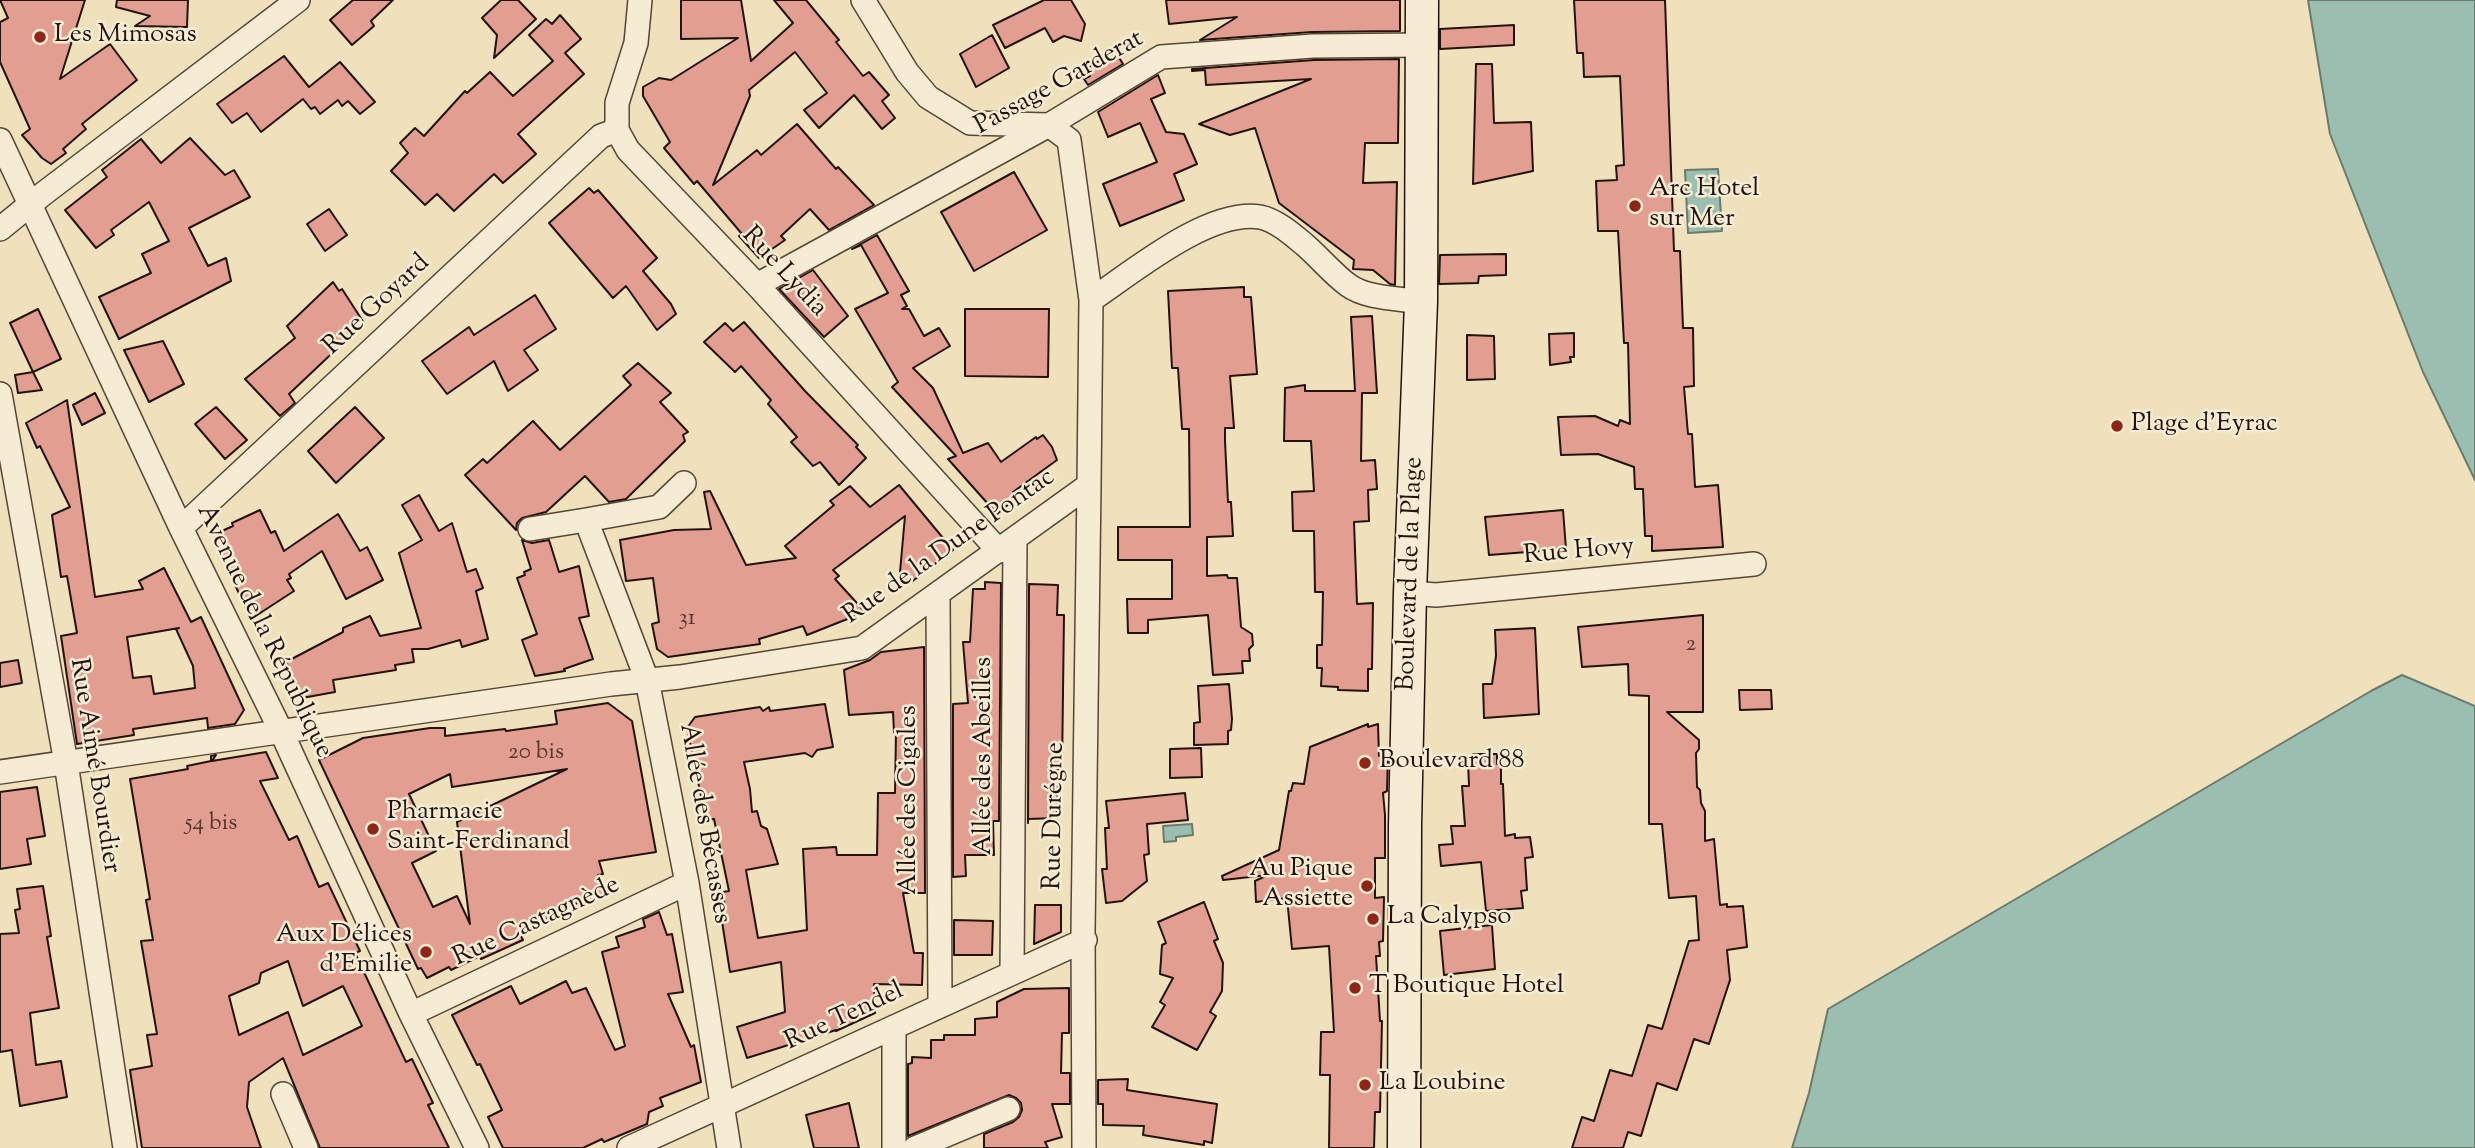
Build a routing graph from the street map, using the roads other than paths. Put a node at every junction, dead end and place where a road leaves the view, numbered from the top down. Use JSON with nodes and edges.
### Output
{"nodes":[{"id":1,"x":640,"y":0,"type":"edge"},
{"id":2,"x":863,"y":0,"type":"edge"},
{"id":3,"x":1422,"y":0,"type":"edge"},
{"id":4,"x":288,"y":4,"type":"edge"},
{"id":5,"x":1422,"y":45,"type":"junction"},
{"id":6,"x":1049,"y":125,"type":"junction"},
{"id":7,"x":617,"y":130,"type":"junction"},
{"id":8,"x":0,"y":140,"type":"edge"},
{"id":9,"x":30,"y":205,"type":"junction"},
{"id":10,"x":0,"y":229,"type":"edge"},
{"id":11,"x":757,"y":285,"type":"junction"},
{"id":12,"x":1091,"y":300,"type":"junction"},
{"id":13,"x":1421,"y":302,"type":"junction"},
{"id":14,"x":0,"y":394,"type":"edge"},
{"id":15,"x":684,"y":482,"type":"dead end"},
{"id":16,"x":1089,"y":485,"type":"junction"},
{"id":17,"x":586,"y":520,"type":"junction"},
{"id":18,"x":181,"y":528,"type":"junction"},
{"id":19,"x":530,"y":530,"type":"dead end"},
{"id":20,"x":1007,"y":545,"type":"junction"},
{"id":21,"x":1754,"y":564,"type":"dead end"},
{"id":22,"x":1410,"y":593,"type":"junction"},
{"id":23,"x":938,"y":594,"type":"junction"},
{"id":24,"x":648,"y":680,"type":"junction"},
{"id":25,"x":281,"y":731,"type":"junction"},
{"id":26,"x":66,"y":763,"type":"junction"},
{"id":27,"x":0,"y":772,"type":"edge"},
{"id":28,"x":687,"y":883,"type":"junction"},
{"id":29,"x":1084,"y":940,"type":"junction"},
{"id":30,"x":1012,"y":973,"type":"junction"},
{"id":31,"x":940,"y":1006,"type":"junction"},
{"id":32,"x":411,"y":1014,"type":"junction"},
{"id":33,"x":894,"y":1027,"type":"junction"},
{"id":34,"x":284,"y":1094,"type":"dead end"},
{"id":35,"x":721,"y":1106,"type":"junction"},
{"id":36,"x":1008,"y":1109,"type":"dead end"},
{"id":37,"x":125,"y":1148,"type":"edge"},
{"id":38,"x":306,"y":1148,"type":"edge"},
{"id":39,"x":477,"y":1148,"type":"edge"},
{"id":40,"x":629,"y":1148,"type":"edge"},
{"id":41,"x":729,"y":1148,"type":"edge"},
{"id":42,"x":894,"y":1148,"type":"edge"},
{"id":43,"x":915,"y":1148,"type":"edge"},
{"id":44,"x":1084,"y":1148,"type":"edge"},
{"id":45,"x":1404,"y":1148,"type":"edge"}],
"edges":[{"from":1,"to":7,"type":"street"},
{"from":2,"to":6,"type":"street"},
{"from":3,"to":5,"type":"main road","name":"Boulevard de la Plage"},
{"from":4,"to":9,"type":"street"},
{"from":5,"to":6,"type":"street","name":"Passage Garderat"},
{"from":5,"to":13,"type":"main road","name":"Boulevard de la Plage"},
{"from":6,"to":11,"type":"street","name":"Passage Garderat"},
{"from":6,"to":12,"type":"street","name":"Rue de la Dune Pontac"},
{"from":7,"to":11,"type":"street","name":"Rue Lydia"},
{"from":7,"to":18,"type":"street","name":"Rue Goyard"},
{"from":8,"to":9,"type":"street","name":"Avenue de la République"},
{"from":9,"to":10,"type":"street"},
{"from":9,"to":18,"type":"street","name":"Avenue de la République"},
{"from":11,"to":20,"type":"street","name":"Rue Lydia"},
{"from":12,"to":13,"type":"street"},
{"from":12,"to":16,"type":"street","name":"Rue de la Dune Pontac"},
{"from":13,"to":22,"type":"main road","name":"Boulevard de la Plage"},
{"from":14,"to":26,"type":"street","name":"Rue Aimé Bourdier"},
{"from":15,"to":17,"type":"street"},
{"from":16,"to":20,"type":"street","name":"Rue de la Dune Pontac"},
{"from":16,"to":29,"type":"street","name":"Rue Durégne"},
{"from":17,"to":19,"type":"street"},
{"from":17,"to":24,"type":"street","name":"Allée des Bécasses"},
{"from":18,"to":25,"type":"street","name":"Avenue de la République"},
{"from":20,"to":23,"type":"street","name":"Rue de la Dune Pontac"},
{"from":20,"to":30,"type":"street","name":"Allée des Abeilles"},
{"from":21,"to":22,"type":"street","name":"Rue Hovy"},
{"from":22,"to":45,"type":"main road","name":"Boulevard de la Plage"},
{"from":23,"to":24,"type":"street","name":"Rue de la Dune Pontac"},
{"from":23,"to":31,"type":"street","name":"Allée des Cigales"},
{"from":24,"to":25,"type":"street","name":"Rue de la Dune Pontac"},
{"from":24,"to":28,"type":"street","name":"Allée des Bécasses"},
{"from":25,"to":26,"type":"street","name":"Rue de la Dune Pontac"},
{"from":25,"to":32,"type":"street","name":"Avenue de la République"},
{"from":26,"to":27,"type":"street","name":"Rue de la Dune Pontac"},
{"from":26,"to":37,"type":"street","name":"Rue Aimé Bourdier"},
{"from":28,"to":32,"type":"street","name":"Rue Castagnède"},
{"from":28,"to":35,"type":"street","name":"Allée des Bécasses"},
{"from":29,"to":30,"type":"street","name":"Rue Tendel"},
{"from":29,"to":44,"type":"street","name":"Rue Durégne"},
{"from":30,"to":31,"type":"street","name":"Rue Tendel"},
{"from":31,"to":33,"type":"street","name":"Rue Tendel"},
{"from":32,"to":39,"type":"street","name":"Avenue de la République"},
{"from":33,"to":35,"type":"street","name":"Rue Tendel"},
{"from":33,"to":42,"type":"street"},
{"from":34,"to":38,"type":"street"},
{"from":35,"to":40,"type":"street","name":"Rue Tendel"},
{"from":35,"to":41,"type":"street","name":"Allée des Bécasses"},
{"from":36,"to":43,"type":"street"}]}
